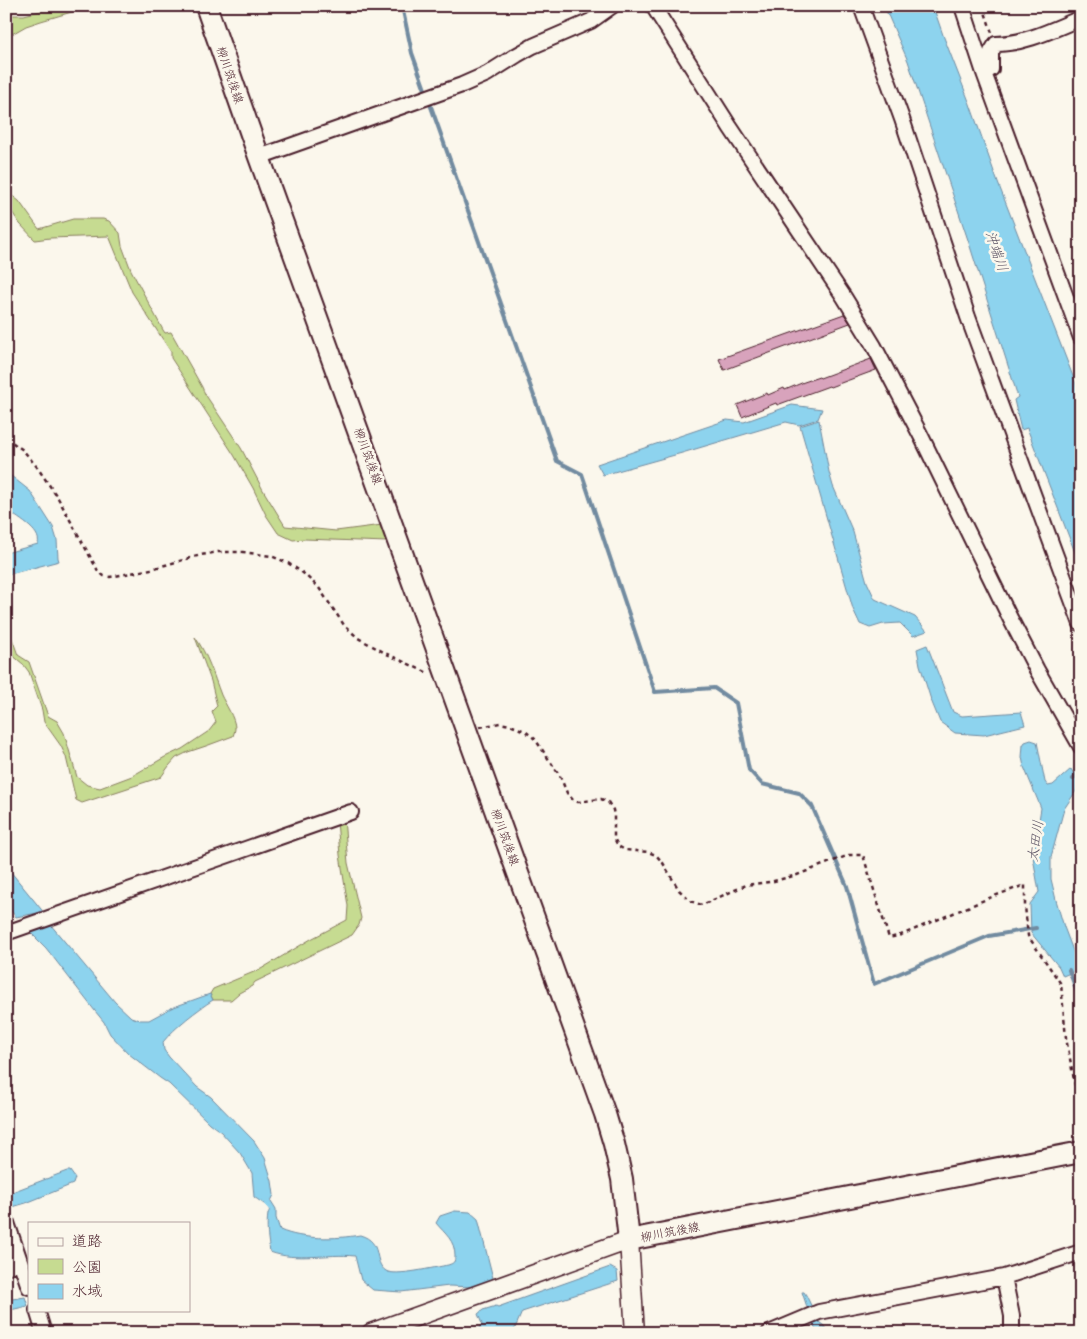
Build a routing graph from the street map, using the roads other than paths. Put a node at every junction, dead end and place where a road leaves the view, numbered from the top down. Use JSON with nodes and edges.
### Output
{"nodes":[{"id":1,"x":206,"y":6,"type":"edge"},
{"id":2,"x":612,"y":6,"type":"edge"},
{"id":3,"x":653,"y":6,"type":"edge"},
{"id":4,"x":861,"y":6,"type":"edge"},
{"id":5,"x":962,"y":6,"type":"edge"},
{"id":6,"x":1081,"y":18,"type":"edge"},
{"id":7,"x":984,"y":73,"type":"junction"},
{"id":8,"x":259,"y":157,"type":"junction"},
{"id":9,"x":1081,"y":338,"type":"edge"},
{"id":10,"x":1081,"y":624,"type":"edge"},
{"id":11,"x":1081,"y":747,"type":"edge"},
{"id":12,"x":351,"y":812,"type":"dead end"},
{"id":13,"x":6,"y":933,"type":"edge"},
{"id":14,"x":1081,"y":1152,"type":"edge"},
{"id":15,"x":6,"y":1220,"type":"edge"},
{"id":16,"x":629,"y":1240,"type":"junction"},
{"id":17,"x":1081,"y":1252,"type":"edge"},
{"id":18,"x":20,"y":1262,"type":"junction"},
{"id":19,"x":6,"y":1267,"type":"edge"},
{"id":20,"x":1004,"y":1277,"type":"junction"},
{"id":21,"x":28,"y":1284,"type":"edge"},
{"id":22,"x":38,"y":1312,"type":"edge"},
{"id":23,"x":44,"y":1333,"type":"edge"},
{"id":24,"x":371,"y":1333,"type":"edge"},
{"id":25,"x":635,"y":1333,"type":"edge"},
{"id":26,"x":769,"y":1333,"type":"edge"},
{"id":27,"x":1012,"y":1333,"type":"edge"}],
"edges":[{"from":1,"to":8,"type":"main road","name":"柳川筑後線"},
{"from":2,"to":8,"type":"street"},
{"from":3,"to":11,"type":"street"},
{"from":4,"to":10,"type":"street"},
{"from":5,"to":7,"type":"street"},
{"from":6,"to":7,"type":"street"},
{"from":7,"to":9,"type":"street"},
{"from":8,"to":16,"type":"main road","name":"柳川筑後線"},
{"from":12,"to":13,"type":"street"},
{"from":14,"to":16,"type":"main road","name":"柳川筑後線"},
{"from":15,"to":18,"type":"street"},
{"from":16,"to":24,"type":"street"},
{"from":16,"to":25,"type":"street"},
{"from":17,"to":20,"type":"street"},
{"from":18,"to":19,"type":"street"},
{"from":18,"to":21,"type":"street"},
{"from":20,"to":26,"type":"street"},
{"from":20,"to":27,"type":"street"},
{"from":22,"to":23,"type":"street"}]}
